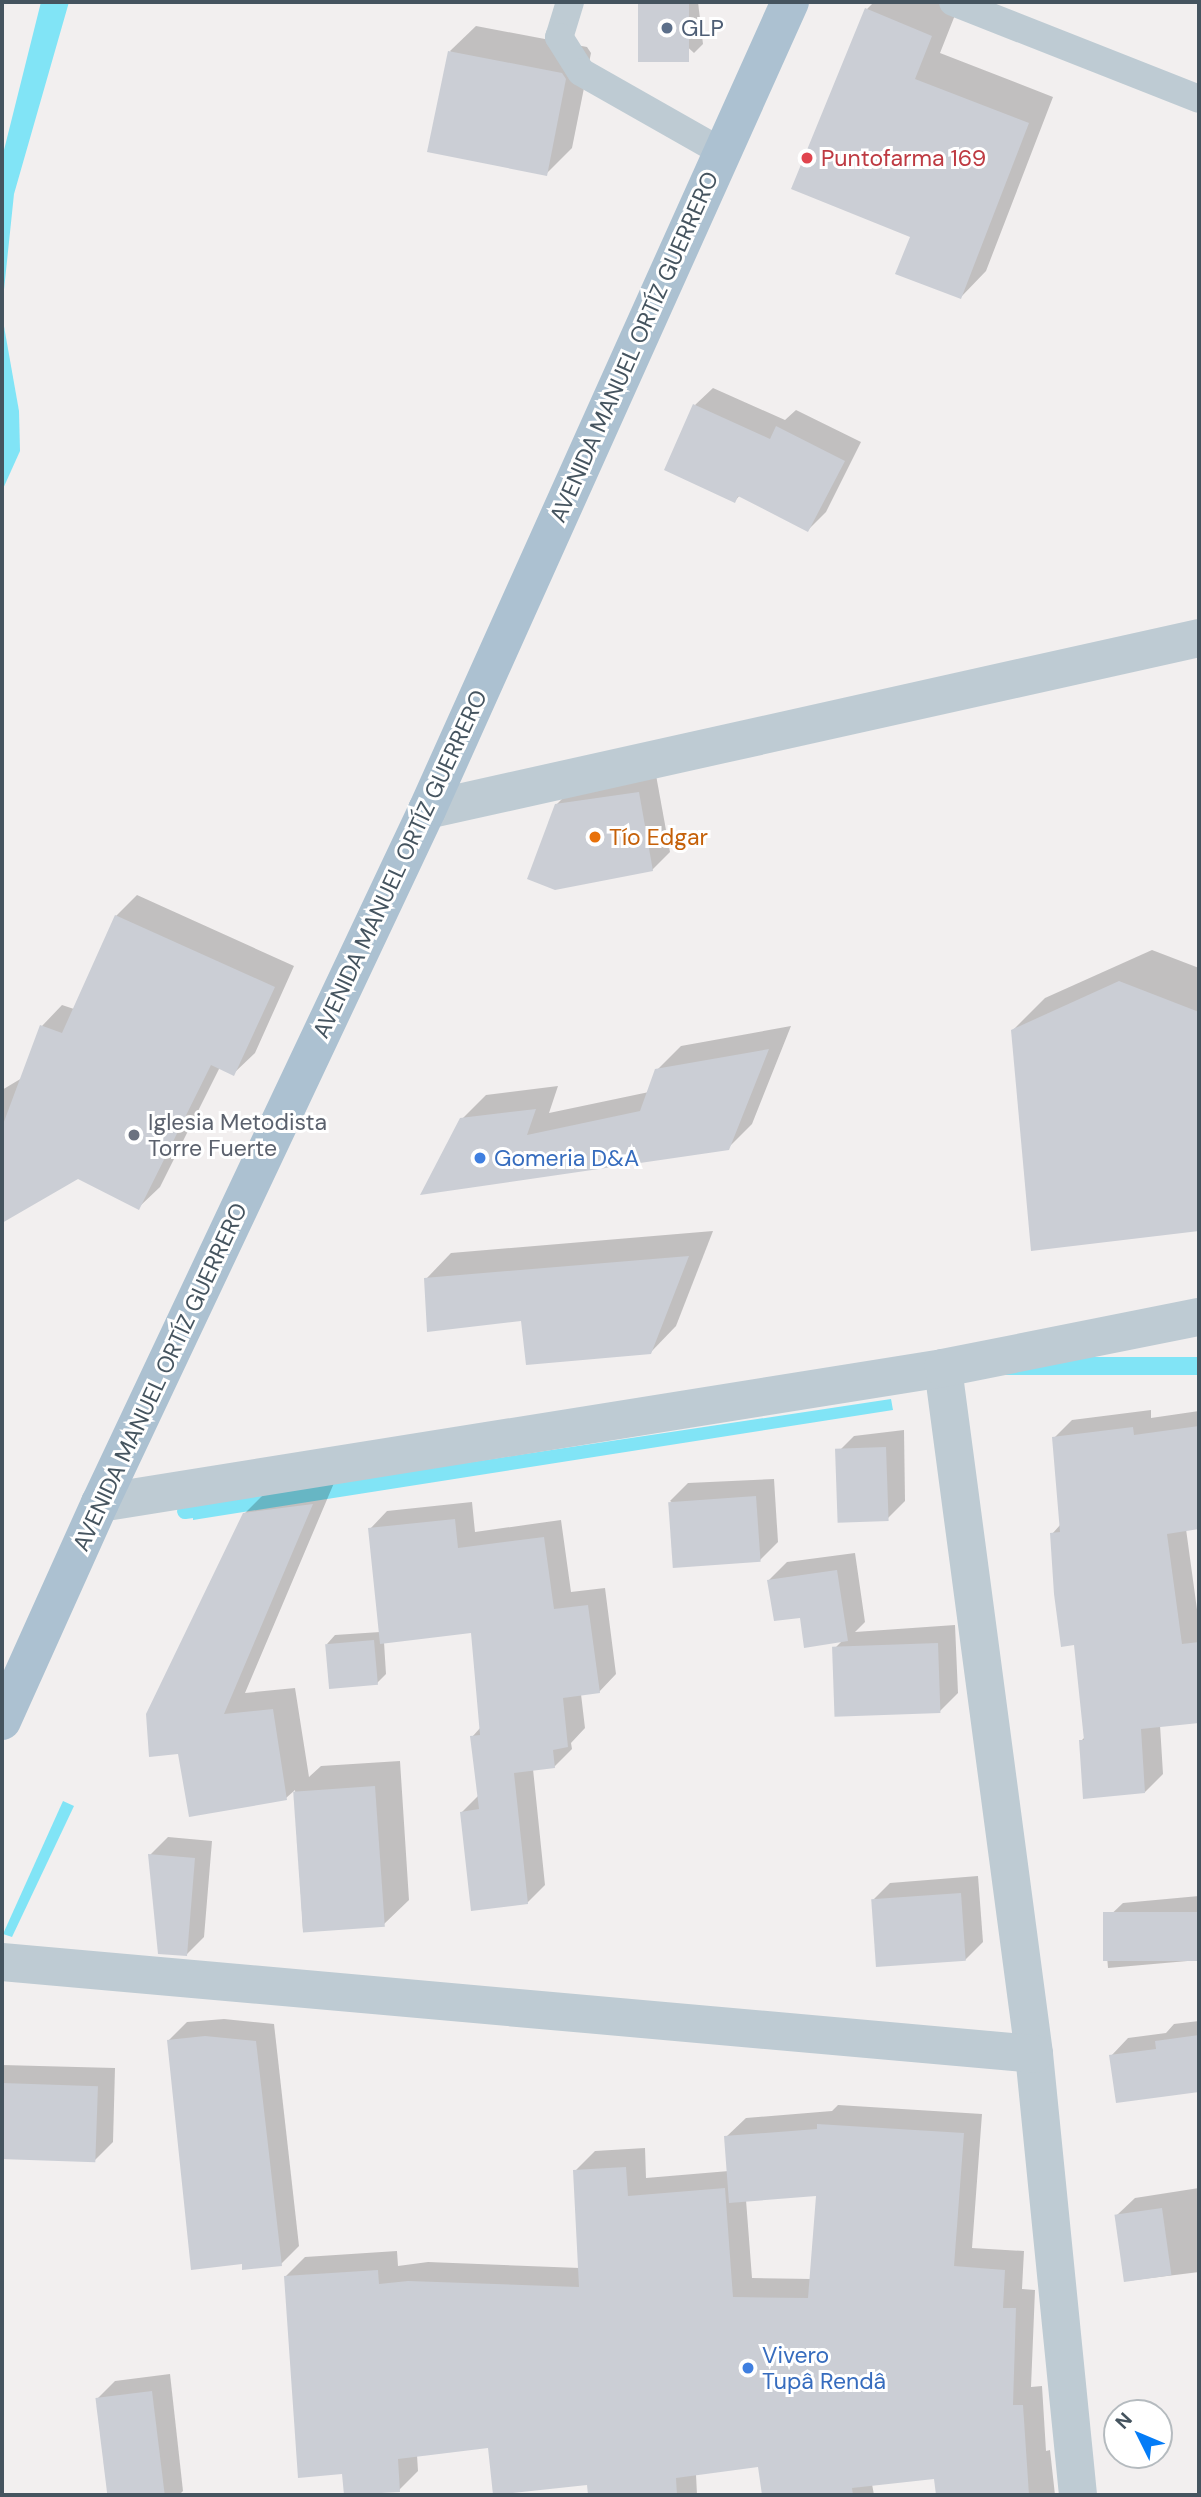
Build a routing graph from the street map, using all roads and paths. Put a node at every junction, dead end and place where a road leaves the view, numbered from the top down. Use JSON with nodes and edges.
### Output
{"nodes":[{"id":1,"x":570,"y":2,"type":"edge"},
{"id":2,"x":790,"y":2,"type":"edge"},
{"id":3,"x":953,"y":2,"type":"edge"},
{"id":4,"x":1199,"y":99,"type":"edge"},
{"id":5,"x":722,"y":152,"type":"junction"},
{"id":6,"x":1199,"y":638,"type":"edge"},
{"id":7,"x":427,"y":810,"type":"junction"},
{"id":8,"x":1199,"y":1317,"type":"edge"},
{"id":9,"x":943,"y":1368,"type":"junction"},
{"id":10,"x":100,"y":1503,"type":"junction"},
{"id":11,"x":2,"y":1721,"type":"edge"},
{"id":12,"x":2,"y":1962,"type":"edge"},
{"id":13,"x":1034,"y":2054,"type":"junction"},
{"id":14,"x":1078,"y":2495,"type":"edge"}],
"edges":[{"from":1,"to":5,"type":"lane"},
{"from":2,"to":5,"type":"main road","name":"AVENIDA MANUEL ORTÍZ GUERRERO"},
{"from":3,"to":4,"type":"lane"},
{"from":5,"to":7,"type":"main road","name":"AVENIDA MANUEL ORTÍZ GUERRERO"},
{"from":6,"to":7,"type":"street"},
{"from":7,"to":10,"type":"main road","name":"AVENIDA MANUEL ORTÍZ GUERRERO"},
{"from":8,"to":9,"type":"street"},
{"from":9,"to":10,"type":"street"},
{"from":9,"to":13,"type":"street"},
{"from":10,"to":11,"type":"main road","name":"AVENIDA MANUEL ORTÍZ GUERRERO"},
{"from":12,"to":13,"type":"street"},
{"from":13,"to":14,"type":"street"}]}
